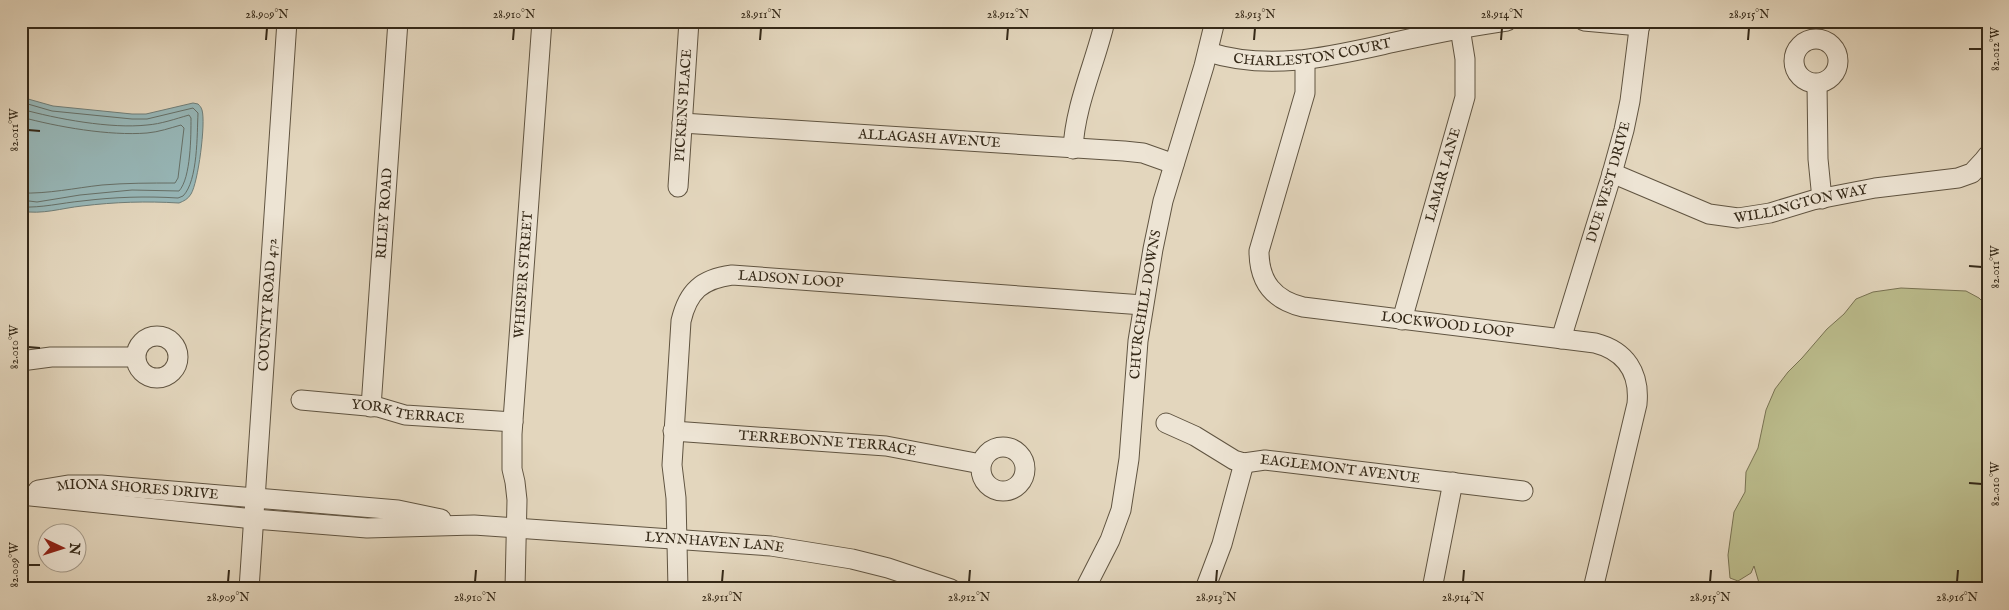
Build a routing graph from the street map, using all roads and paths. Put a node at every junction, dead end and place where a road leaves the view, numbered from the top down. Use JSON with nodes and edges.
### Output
{"nodes":[{"id":1,"x":287,"y":21,"type":"edge"},
{"id":2,"x":398,"y":21,"type":"edge"},
{"id":3,"x":542,"y":21,"type":"edge"},
{"id":4,"x":689,"y":21,"type":"edge"},
{"id":5,"x":1104,"y":21,"type":"edge"},
{"id":6,"x":1215,"y":21,"type":"edge"},
{"id":7,"x":1507,"y":21,"type":"edge"},
{"id":8,"x":1584,"y":21,"type":"edge"},
{"id":9,"x":1640,"y":23,"type":"edge"},
{"id":10,"x":1460,"y":28,"type":"junction"},
{"id":11,"x":1208,"y":52,"type":"junction"},
{"id":12,"x":1305,"y":60,"type":"junction"},
{"id":13,"x":1817,"y":84,"type":"dead end"},
{"id":14,"x":682,"y":123,"type":"junction"},
{"id":15,"x":1073,"y":149,"type":"junction"},
{"id":16,"x":1988,"y":155,"type":"edge"},
{"id":17,"x":1174,"y":164,"type":"junction"},
{"id":18,"x":1612,"y":173,"type":"junction"},
{"id":19,"x":678,"y":187,"type":"dead end"},
{"id":20,"x":1822,"y":199,"type":"junction"},
{"id":21,"x":1143,"y":305,"type":"junction"},
{"id":22,"x":1402,"y":320,"type":"junction"},
{"id":23,"x":1561,"y":339,"type":"junction"},
{"id":24,"x":136,"y":357,"type":"dead end"},
{"id":25,"x":21,"y":360,"type":"edge"},
{"id":26,"x":301,"y":400,"type":"dead end"},
{"id":27,"x":372,"y":407,"type":"junction"},
{"id":28,"x":513,"y":422,"type":"junction"},
{"id":29,"x":1166,"y":423,"type":"dead end"},
{"id":30,"x":674,"y":431,"type":"junction"},
{"id":31,"x":1244,"y":463,"type":"junction"},
{"id":32,"x":981,"y":464,"type":"dead end"},
{"id":33,"x":1453,"y":482,"type":"junction"},
{"id":34,"x":1523,"y":491,"type":"dead end"},
{"id":35,"x":21,"y":494,"type":"edge"},
{"id":36,"x":255,"y":497,"type":"junction"},
{"id":37,"x":254,"y":519,"type":"junction"},
{"id":38,"x":474,"y":525,"type":"junction"},
{"id":39,"x":515,"y":528,"type":"junction"},
{"id":40,"x":677,"y":539,"type":"junction"},
{"id":41,"x":249,"y":589,"type":"edge"},
{"id":42,"x":515,"y":589,"type":"edge"},
{"id":43,"x":678,"y":589,"type":"edge"},
{"id":44,"x":951,"y":589,"type":"edge"},
{"id":45,"x":1085,"y":589,"type":"edge"},
{"id":46,"x":1205,"y":589,"type":"edge"},
{"id":47,"x":1432,"y":589,"type":"edge"},
{"id":48,"x":1593,"y":589,"type":"edge"}],
"edges":[{"from":1,"to":36,"type":"street","name":"COUNTY ROAD 472"},
{"from":2,"to":27,"type":"street","name":"RILEY ROAD"},
{"from":3,"to":28,"type":"street","name":"WHISPER STREET"},
{"from":4,"to":14,"type":"street","name":"PICKENS PLACE"},
{"from":5,"to":15,"type":"street"},
{"from":6,"to":11,"type":"street","name":"CHURCHILL DOWNS"},
{"from":7,"to":10,"type":"street","name":"CHARLESTON COURT"},
{"from":8,"to":9,"type":"street"},
{"from":9,"to":18,"type":"street","name":"DUE WEST DRIVE"},
{"from":10,"to":12,"type":"street","name":"CHARLESTON COURT"},
{"from":10,"to":22,"type":"street","name":"LAMAR LANE"},
{"from":11,"to":12,"type":"street","name":"CHARLESTON COURT"},
{"from":11,"to":17,"type":"street","name":"CHURCHILL DOWNS"},
{"from":12,"to":22,"type":"street","name":"LOCKWOOD LOOP"},
{"from":13,"to":20,"type":"street"},
{"from":14,"to":15,"type":"street","name":"ALLAGASH AVENUE"},
{"from":14,"to":19,"type":"street","name":"PICKENS PLACE"},
{"from":15,"to":17,"type":"street","name":"ALLAGASH AVENUE"},
{"from":16,"to":20,"type":"street","name":"WILLINGTON WAY"},
{"from":17,"to":21,"type":"street","name":"CHURCHILL DOWNS"},
{"from":18,"to":20,"type":"street","name":"WILLINGTON WAY"},
{"from":18,"to":23,"type":"street","name":"DUE WEST DRIVE"},
{"from":21,"to":30,"type":"street","name":"LADSON LOOP"},
{"from":21,"to":45,"type":"street","name":"CHURCHILL DOWNS"},
{"from":22,"to":23,"type":"street","name":"LOCKWOOD LOOP"},
{"from":23,"to":48,"type":"street","name":"LOCKWOOD LOOP"},
{"from":24,"to":25,"type":"street"},
{"from":26,"to":27,"type":"street","name":"YORK TERRACE"},
{"from":27,"to":28,"type":"street","name":"YORK TERRACE"},
{"from":28,"to":39,"type":"street","name":"WHISPER STREET"},
{"from":29,"to":31,"type":"street","name":"EAGLEMONT AVENUE"},
{"from":30,"to":32,"type":"street","name":"TERREBONNE TERRACE"},
{"from":30,"to":40,"type":"street","name":"LADSON LOOP"},
{"from":31,"to":33,"type":"street","name":"EAGLEMONT AVENUE"},
{"from":31,"to":46,"type":"street"},
{"from":33,"to":34,"type":"street","name":"EAGLEMONT AVENUE"},
{"from":33,"to":47,"type":"street"},
{"from":35,"to":36,"type":"street","name":"MIONA SHORES DRIVE"},
{"from":35,"to":37,"type":"street","name":"MIONA SHORES DRIVE"},
{"from":36,"to":37,"type":"street","name":"COUNTY ROAD 472"},
{"from":36,"to":38,"type":"street","name":"LYNNHAVEN LANE"},
{"from":37,"to":38,"type":"street","name":"LYNNHAVEN LANE"},
{"from":37,"to":41,"type":"street","name":"COUNTY ROAD 472"},
{"from":38,"to":39,"type":"street","name":"LYNNHAVEN LANE"},
{"from":39,"to":40,"type":"street","name":"LYNNHAVEN LANE"},
{"from":39,"to":42,"type":"street","name":"WHISPER STREET"},
{"from":40,"to":43,"type":"street","name":"LADSON LOOP"},
{"from":40,"to":44,"type":"street","name":"LYNNHAVEN LANE"}]}
